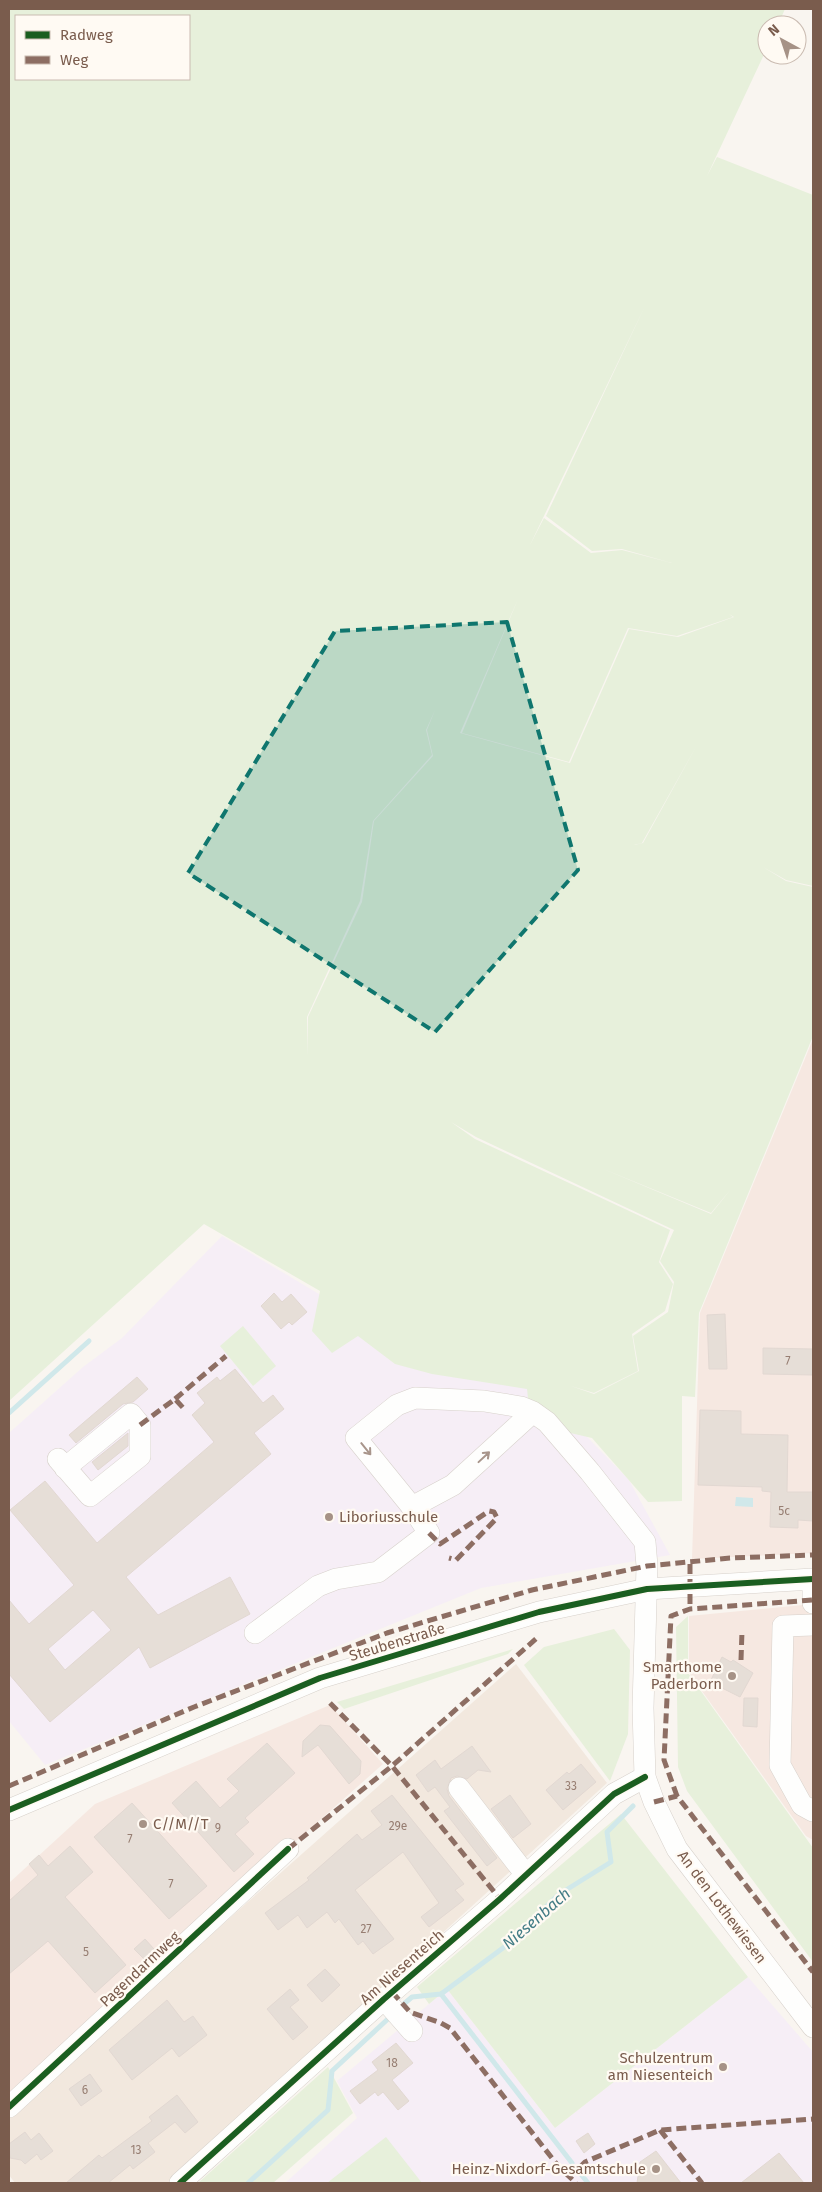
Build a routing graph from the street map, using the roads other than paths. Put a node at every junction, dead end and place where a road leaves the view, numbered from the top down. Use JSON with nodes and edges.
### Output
{"nodes":[{"id":1,"x":533,"y":1412,"type":"junction"},
{"id":2,"x":412,"y":1507,"type":"junction"},
{"id":3,"x":813,"y":1580,"type":"edge"},
{"id":4,"x":647,"y":1590,"type":"junction"},
{"id":5,"x":813,"y":1603,"type":"edge"},
{"id":6,"x":813,"y":1625,"type":"edge"},
{"id":7,"x":255,"y":1633,"type":"dead end"},
{"id":8,"x":645,"y":1777,"type":"junction"},
{"id":9,"x":460,"y":1788,"type":"dead end"},
{"id":10,"x":9,"y":1810,"type":"edge"},
{"id":11,"x":813,"y":1810,"type":"edge"},
{"id":12,"x":288,"y":1849,"type":"dead end"},
{"id":13,"x":526,"y":1875,"type":"junction"},
{"id":14,"x":384,"y":1999,"type":"junction"},
{"id":15,"x":813,"y":2027,"type":"edge"},
{"id":16,"x":412,"y":2031,"type":"dead end"},
{"id":17,"x":9,"y":2106,"type":"edge"},
{"id":18,"x":180,"y":2183,"type":"edge"}],
"edges":[{"from":2,"to":1,"type":"street","one_way":true},
{"from":1,"to":2,"type":"street","one_way":true},
{"from":1,"to":4,"type":"street"},
{"from":2,"to":7,"type":"street"},
{"from":3,"to":4,"type":"street","name":"Steubenstraße"},
{"from":3,"to":5,"type":"street"},
{"from":4,"to":8,"type":"street"},
{"from":4,"to":10,"type":"street","name":"Steubenstraße"},
{"from":6,"to":11,"type":"street"},
{"from":8,"to":13,"type":"street","name":"Am Niesenteich"},
{"from":8,"to":15,"type":"street","name":"An den Lothewiesen"},
{"from":9,"to":13,"type":"street"},
{"from":12,"to":17,"type":"street","name":"Pagendarmweg"},
{"from":13,"to":14,"type":"street","name":"Am Niesenteich"},
{"from":14,"to":16,"type":"street","name":"Am Niesenteich"},
{"from":14,"to":18,"type":"street","name":"Am Niesenteich"}]}
